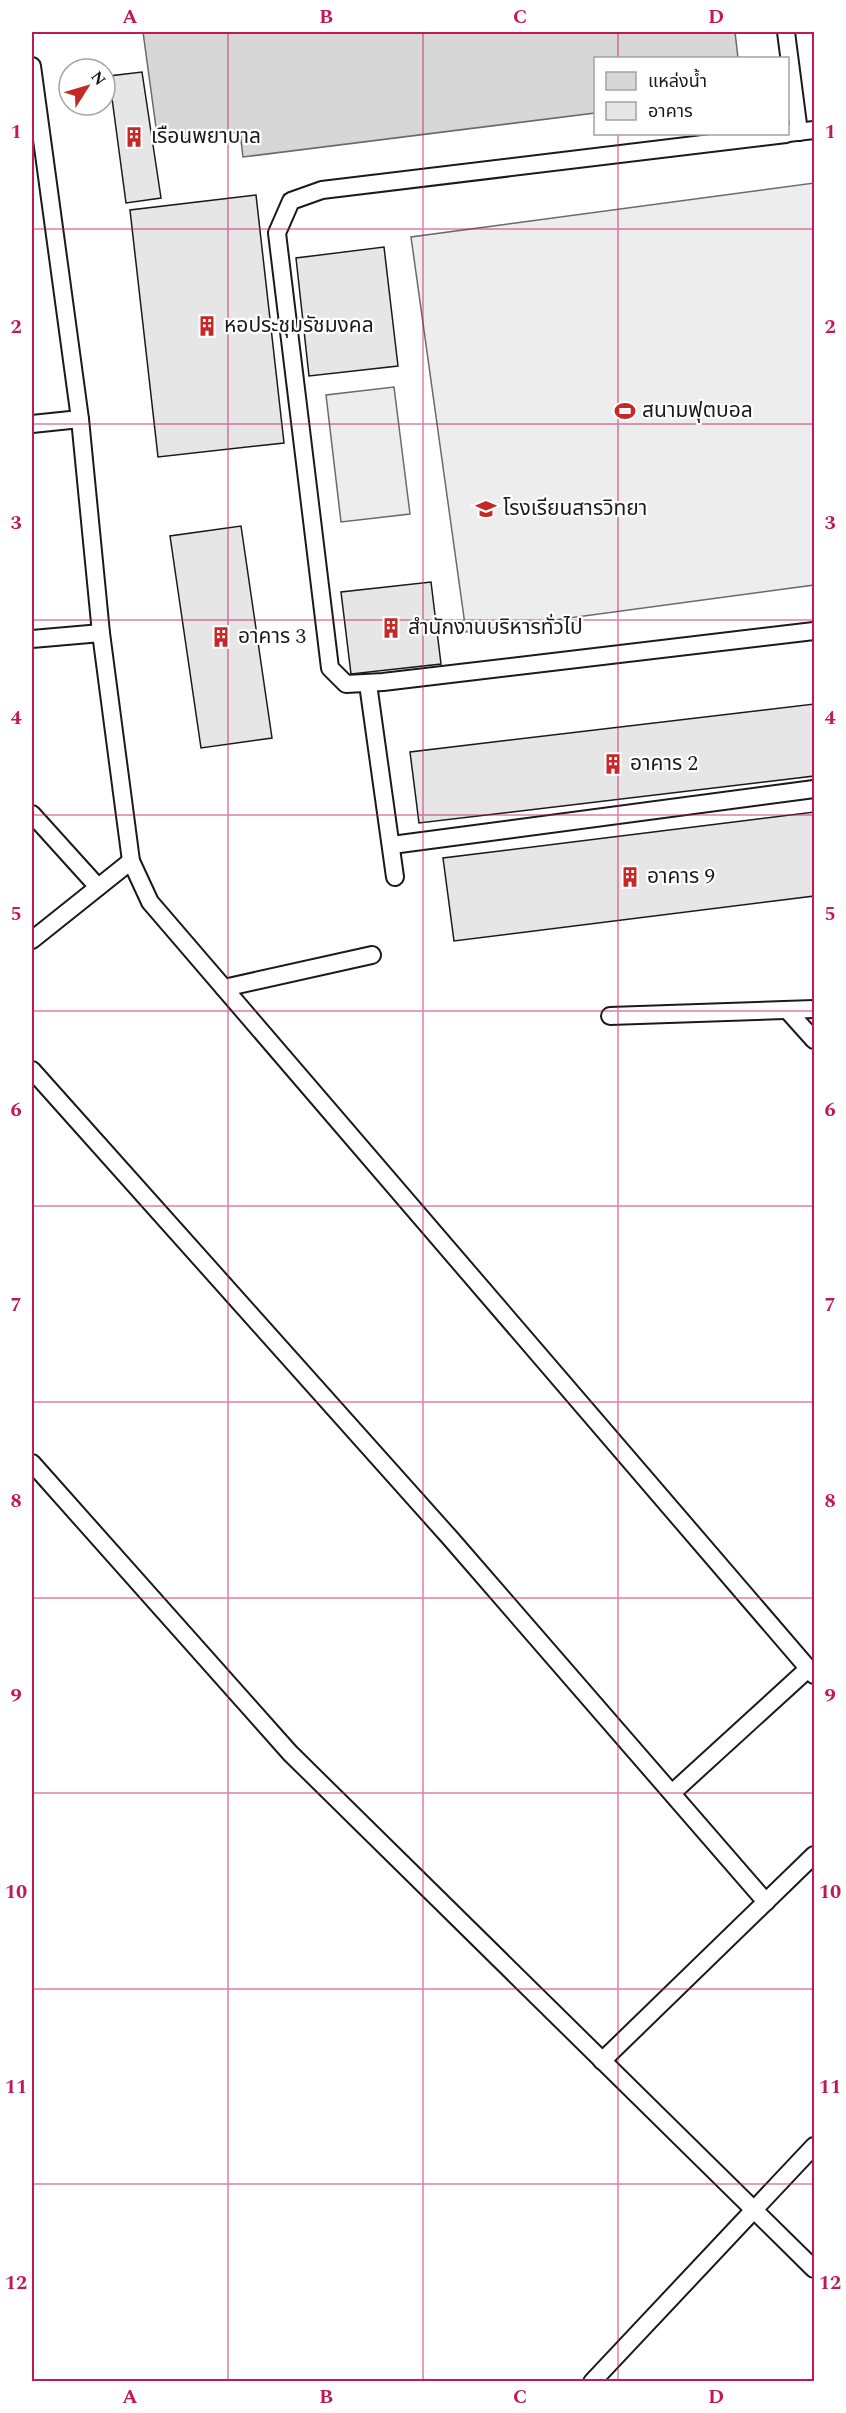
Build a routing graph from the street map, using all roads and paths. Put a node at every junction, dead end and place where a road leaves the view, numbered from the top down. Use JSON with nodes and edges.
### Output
{"nodes":[{"id":1,"x":786,"y":32,"type":"edge"},
{"id":2,"x":789,"y":57,"type":"edge"},
{"id":3,"x":789,"y":59,"type":"edge"},
{"id":4,"x":32,"y":66,"type":"edge"},
{"id":5,"x":34,"y":101,"type":"edge"},
{"id":6,"x":797,"y":132,"type":"edge"},
{"id":7,"x":772,"y":135,"type":"edge"},
{"id":8,"x":80,"y":419,"type":"junction"},
{"id":9,"x":32,"y":424,"type":"edge"},
{"id":10,"x":814,"y":631,"type":"edge"},
{"id":11,"x":101,"y":633,"type":"junction"},
{"id":12,"x":32,"y":639,"type":"edge"},
{"id":13,"x":368,"y":684,"type":"junction"},
{"id":14,"x":814,"y":789,"type":"edge"},
{"id":15,"x":32,"y":814,"type":"edge"},
{"id":16,"x":392,"y":844,"type":"junction"},
{"id":17,"x":131,"y":861,"type":"junction"},
{"id":18,"x":395,"y":877,"type":"dead end"},
{"id":19,"x":99,"y":887,"type":"junction"},
{"id":20,"x":32,"y":940,"type":"edge"},
{"id":21,"x":372,"y":955,"type":"dead end"},
{"id":22,"x":224,"y":988,"type":"junction"},
{"id":23,"x":814,"y":1009,"type":"edge"},
{"id":24,"x":788,"y":1011,"type":"junction"},
{"id":25,"x":610,"y":1016,"type":"dead end"},
{"id":26,"x":814,"y":1041,"type":"edge"},
{"id":27,"x":32,"y":1070,"type":"edge"},
{"id":28,"x":32,"y":1463,"type":"edge"},
{"id":29,"x":812,"y":1671,"type":"edge"},
{"id":30,"x":672,"y":1793,"type":"junction"},
{"id":31,"x":814,"y":1855,"type":"edge"},
{"id":32,"x":766,"y":1902,"type":"junction"},
{"id":33,"x":602,"y":2061,"type":"junction"},
{"id":34,"x":814,"y":2146,"type":"edge"},
{"id":35,"x":754,"y":2211,"type":"junction"},
{"id":36,"x":814,"y":2269,"type":"edge"},
{"id":37,"x":592,"y":2382,"type":"edge"}],
"edges":[{"from":1,"to":2,"type":"lane"},
{"from":3,"to":6,"type":"lane"},
{"from":4,"to":5,"type":"lane"},
{"from":5,"to":8,"type":"lane"},
{"from":7,"to":13,"type":"lane"},
{"from":8,"to":9,"type":"lane"},
{"from":8,"to":11,"type":"lane"},
{"from":10,"to":13,"type":"lane"},
{"from":11,"to":12,"type":"lane"},
{"from":11,"to":17,"type":"lane"},
{"from":13,"to":16,"type":"lane"},
{"from":14,"to":16,"type":"lane"},
{"from":15,"to":19,"type":"lane"},
{"from":16,"to":18,"type":"lane"},
{"from":17,"to":19,"type":"lane"},
{"from":17,"to":22,"type":"lane"},
{"from":19,"to":20,"type":"lane"},
{"from":21,"to":22,"type":"lane"},
{"from":22,"to":29,"type":"lane"},
{"from":23,"to":24,"type":"lane"},
{"from":24,"to":25,"type":"lane"},
{"from":24,"to":26,"type":"lane"},
{"from":27,"to":30,"type":"lane"},
{"from":28,"to":33,"type":"lane"},
{"from":29,"to":30,"type":"lane"},
{"from":30,"to":32,"type":"lane"},
{"from":31,"to":32,"type":"lane"},
{"from":32,"to":33,"type":"lane"},
{"from":33,"to":35,"type":"lane"},
{"from":34,"to":35,"type":"lane"},
{"from":35,"to":36,"type":"lane"},
{"from":35,"to":37,"type":"lane"}]}
